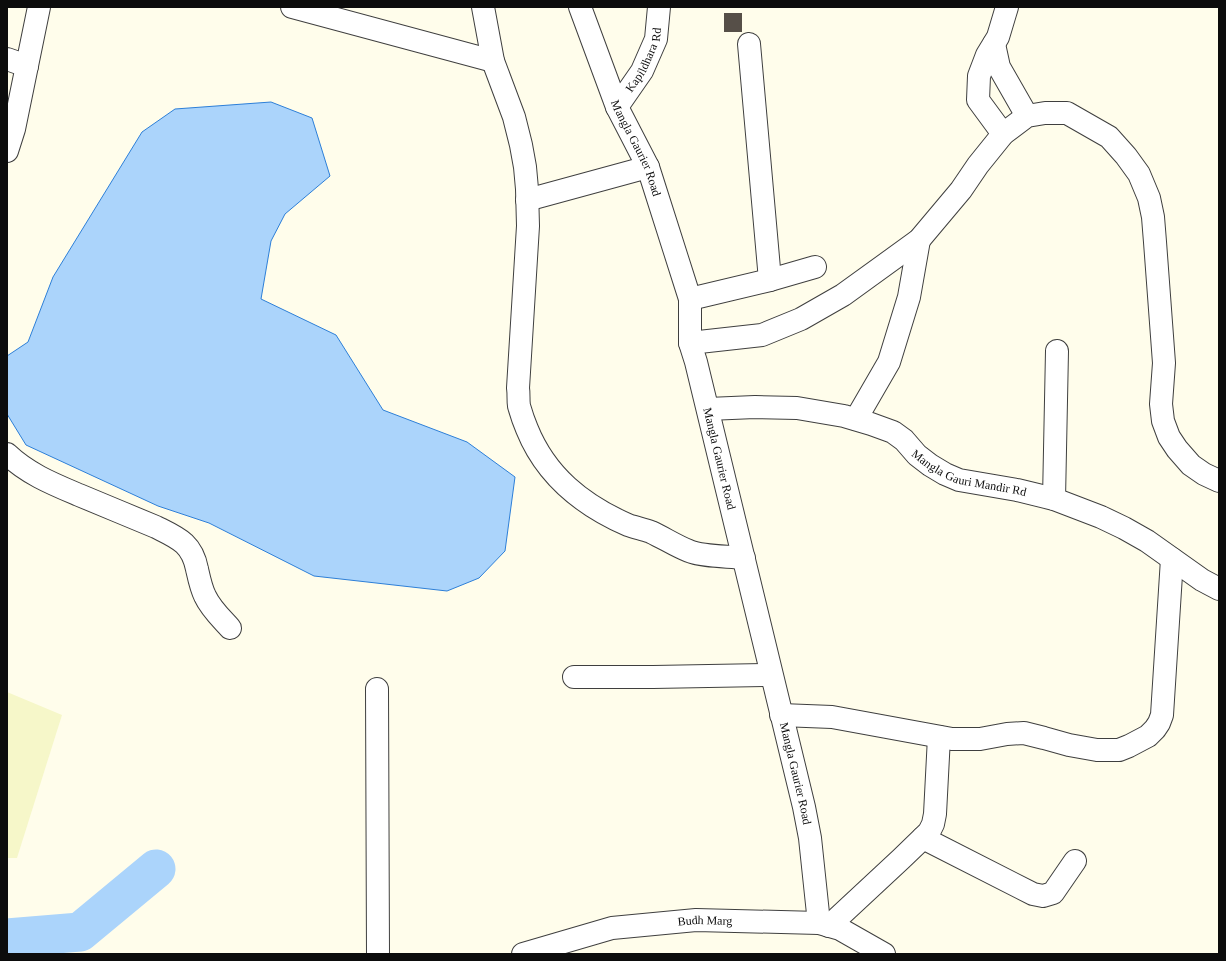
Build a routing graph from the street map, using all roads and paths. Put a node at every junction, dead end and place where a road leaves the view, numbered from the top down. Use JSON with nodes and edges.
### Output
{"nodes":[{"id":1,"x":40,"y":7,"type":"edge"},
{"id":2,"x":292,"y":7,"type":"edge"},
{"id":3,"x":483,"y":7,"type":"edge"},
{"id":4,"x":580,"y":7,"type":"edge"},
{"id":5,"x":660,"y":7,"type":"edge"},
{"id":6,"x":1007,"y":7,"type":"edge"},
{"id":7,"x":749,"y":44,"type":"dead end"},
{"id":8,"x":994,"y":44,"type":"junction"},
{"id":9,"x":7,"y":59,"type":"edge"},
{"id":10,"x":493,"y":61,"type":"junction"},
{"id":11,"x":27,"y":66,"type":"junction"},
{"id":12,"x":617,"y":107,"type":"junction"},
{"id":13,"x":1028,"y":116,"type":"junction"},
{"id":14,"x":1003,"y":134,"type":"junction"},
{"id":15,"x":7,"y":151,"type":"edge"},
{"id":16,"x":648,"y":167,"type":"junction"},
{"id":17,"x":527,"y":200,"type":"junction"},
{"id":18,"x":919,"y":240,"type":"junction"},
{"id":19,"x":815,"y":267,"type":"dead end"},
{"id":20,"x":770,"y":280,"type":"junction"},
{"id":21,"x":690,"y":299,"type":"junction"},
{"id":22,"x":690,"y":343,"type":"junction"},
{"id":23,"x":1057,"y":350,"type":"dead end"},
{"id":24,"x":708,"y":409,"type":"junction"},
{"id":25,"x":856,"y":419,"type":"junction"},
{"id":26,"x":7,"y":454,"type":"edge"},
{"id":27,"x":1219,"y":480,"type":"edge"},
{"id":28,"x":1054,"y":499,"type":"junction"},
{"id":29,"x":744,"y":558,"type":"junction"},
{"id":30,"x":1172,"y":559,"type":"junction"},
{"id":31,"x":1219,"y":589,"type":"edge"},
{"id":32,"x":230,"y":628,"type":"dead end"},
{"id":33,"x":771,"y":675,"type":"junction"},
{"id":34,"x":574,"y":677,"type":"dead end"},
{"id":35,"x":377,"y":689,"type":"dead end"},
{"id":36,"x":782,"y":715,"type":"junction"},
{"id":37,"x":939,"y":737,"type":"junction"},
{"id":38,"x":923,"y":838,"type":"junction"},
{"id":39,"x":1075,"y":861,"type":"dead end"},
{"id":40,"x":824,"y":925,"type":"junction"},
{"id":41,"x":378,"y":954,"type":"edge"},
{"id":42,"x":523,"y":954,"type":"edge"},
{"id":43,"x":884,"y":954,"type":"edge"}],
"edges":[{"from":1,"to":11,"type":"street"},
{"from":2,"to":10,"type":"street"},
{"from":3,"to":10,"type":"street"},
{"from":4,"to":12,"type":"street","name":"Mangla Gaurier Road"},
{"from":5,"to":12,"type":"street","name":"Kapildhara Rd"},
{"from":6,"to":8,"type":"street"},
{"from":7,"to":20,"type":"street"},
{"from":8,"to":13,"type":"street"},
{"from":8,"to":14,"type":"street"},
{"from":9,"to":11,"type":"street"},
{"from":10,"to":17,"type":"street"},
{"from":11,"to":15,"type":"street"},
{"from":12,"to":16,"type":"street","name":"Mangla Gaurier Road"},
{"from":13,"to":14,"type":"street"},
{"from":13,"to":27,"type":"street"},
{"from":14,"to":18,"type":"street"},
{"from":16,"to":17,"type":"street"},
{"from":16,"to":21,"type":"street","name":"Mangla Gaurier Road"},
{"from":17,"to":29,"type":"street"},
{"from":18,"to":22,"type":"street"},
{"from":18,"to":25,"type":"street"},
{"from":19,"to":20,"type":"street"},
{"from":20,"to":21,"type":"street"},
{"from":21,"to":22,"type":"street","name":"Mangla Gaurier Road"},
{"from":22,"to":24,"type":"street","name":"Mangla Gaurier Road"},
{"from":23,"to":28,"type":"street"},
{"from":24,"to":25,"type":"street","name":"Mangla Gauri Mandir Rd"},
{"from":24,"to":29,"type":"street","name":"Mangla Gaurier Road"},
{"from":25,"to":28,"type":"street","name":"Mangla Gauri Mandir Rd"},
{"from":26,"to":32,"type":"street"},
{"from":28,"to":30,"type":"street","name":"Mangla Gauri Mandir Rd"},
{"from":29,"to":33,"type":"street","name":"Mangla Gaurier Road"},
{"from":30,"to":31,"type":"street","name":"Mangla Gauri Mandir Rd"},
{"from":30,"to":37,"type":"street"},
{"from":33,"to":34,"type":"street"},
{"from":33,"to":36,"type":"street","name":"Mangla Gaurier Road"},
{"from":35,"to":41,"type":"street"},
{"from":36,"to":37,"type":"street"},
{"from":36,"to":40,"type":"street","name":"Mangla Gaurier Road"},
{"from":37,"to":38,"type":"street"},
{"from":38,"to":39,"type":"street"},
{"from":38,"to":40,"type":"street"},
{"from":40,"to":42,"type":"street","name":"Budh Marg"},
{"from":40,"to":43,"type":"street","name":"Budh Marg"}]}
